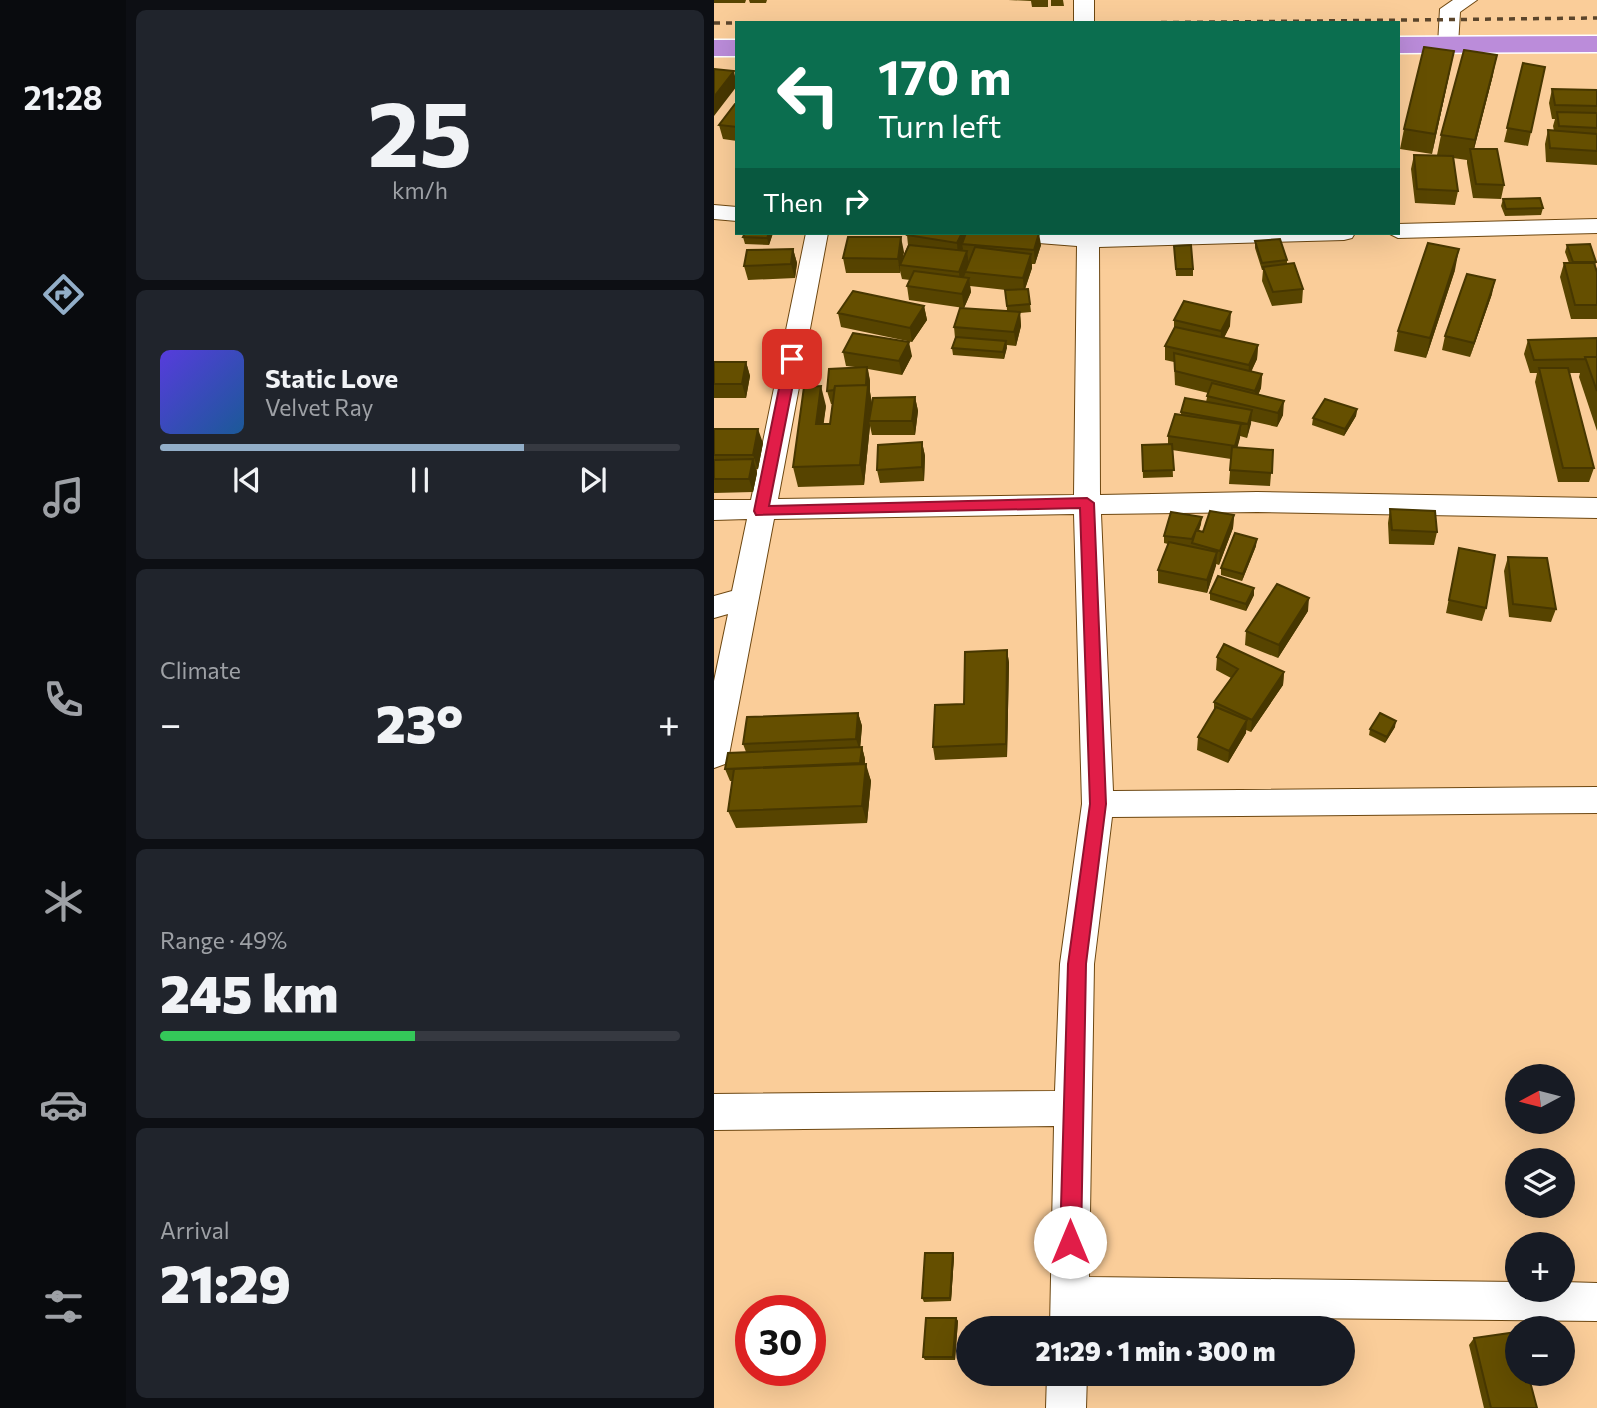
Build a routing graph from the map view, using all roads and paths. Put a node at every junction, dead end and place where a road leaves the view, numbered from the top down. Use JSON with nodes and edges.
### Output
{"nodes":[{"id":1,"x":1084,"y":0,"type":"edge"},
{"id":2,"x":1467,"y":0,"type":"edge"},
{"id":3,"x":1084,"y":21,"type":"edge"},
{"id":4,"x":1448,"y":44,"type":"junction"},
{"id":5,"x":1597,"y":44,"type":"edge"},
{"id":6,"x":1400,"y":45,"type":"edge"},
{"id":7,"x":714,"y":48,"type":"edge"},
{"id":8,"x":735,"y":48,"type":"edge"},
{"id":9,"x":714,"y":212,"type":"edge"},
{"id":10,"x":735,"y":214,"type":"edge"},
{"id":11,"x":1597,"y":226,"type":"edge"},
{"id":12,"x":1400,"y":231,"type":"edge"},
{"id":13,"x":817,"y":235,"type":"edge"},
{"id":14,"x":1059,"y":235,"type":"edge"},
{"id":15,"x":1173,"y":235,"type":"edge"},
{"id":16,"x":1088,"y":236,"type":"edge"},
{"id":17,"x":1087,"y":503,"type":"junction"},
{"id":18,"x":1597,"y":508,"type":"edge"},
{"id":19,"x":714,"y":510,"type":"edge"},
{"id":20,"x":761,"y":511,"type":"junction"},
{"id":21,"x":745,"y":598,"type":"junction"},
{"id":22,"x":714,"y":607,"type":"edge"},
{"id":23,"x":714,"y":755,"type":"edge"},
{"id":24,"x":1597,"y":800,"type":"edge"},
{"id":25,"x":1098,"y":804,"type":"junction"},
{"id":26,"x":1072,"y":1108,"type":"junction"},
{"id":27,"x":714,"y":1112,"type":"edge"},
{"id":28,"x":1597,"y":1302,"type":"edge"},
{"id":29,"x":1069,"y":1312,"type":"edge"},
{"id":30,"x":1067,"y":1386,"type":"edge"},
{"id":31,"x":1066,"y":1408,"type":"edge"}],
"edges":[{"from":1,"to":3,"type":"street"},
{"from":2,"to":4,"type":"street"},
{"from":4,"to":5,"type":"highway"},
{"from":4,"to":6,"type":"highway"},
{"from":7,"to":8,"type":"highway"},
{"from":9,"to":10,"type":"street"},
{"from":11,"to":12,"type":"street"},
{"from":13,"to":20,"type":"street"},
{"from":14,"to":16,"type":"street"},
{"from":15,"to":16,"type":"street"},
{"from":16,"to":17,"type":"street"},
{"from":17,"to":18,"type":"street"},
{"from":17,"to":20,"type":"street"},
{"from":17,"to":25,"type":"street"},
{"from":19,"to":20,"type":"street"},
{"from":20,"to":21,"type":"street"},
{"from":21,"to":22,"type":"street"},
{"from":21,"to":23,"type":"street"},
{"from":24,"to":25,"type":"street"},
{"from":25,"to":26,"type":"street"},
{"from":26,"to":27,"type":"street"},
{"from":26,"to":29,"type":"street"},
{"from":28,"to":29,"type":"street"},
{"from":30,"to":31,"type":"street"}]}
